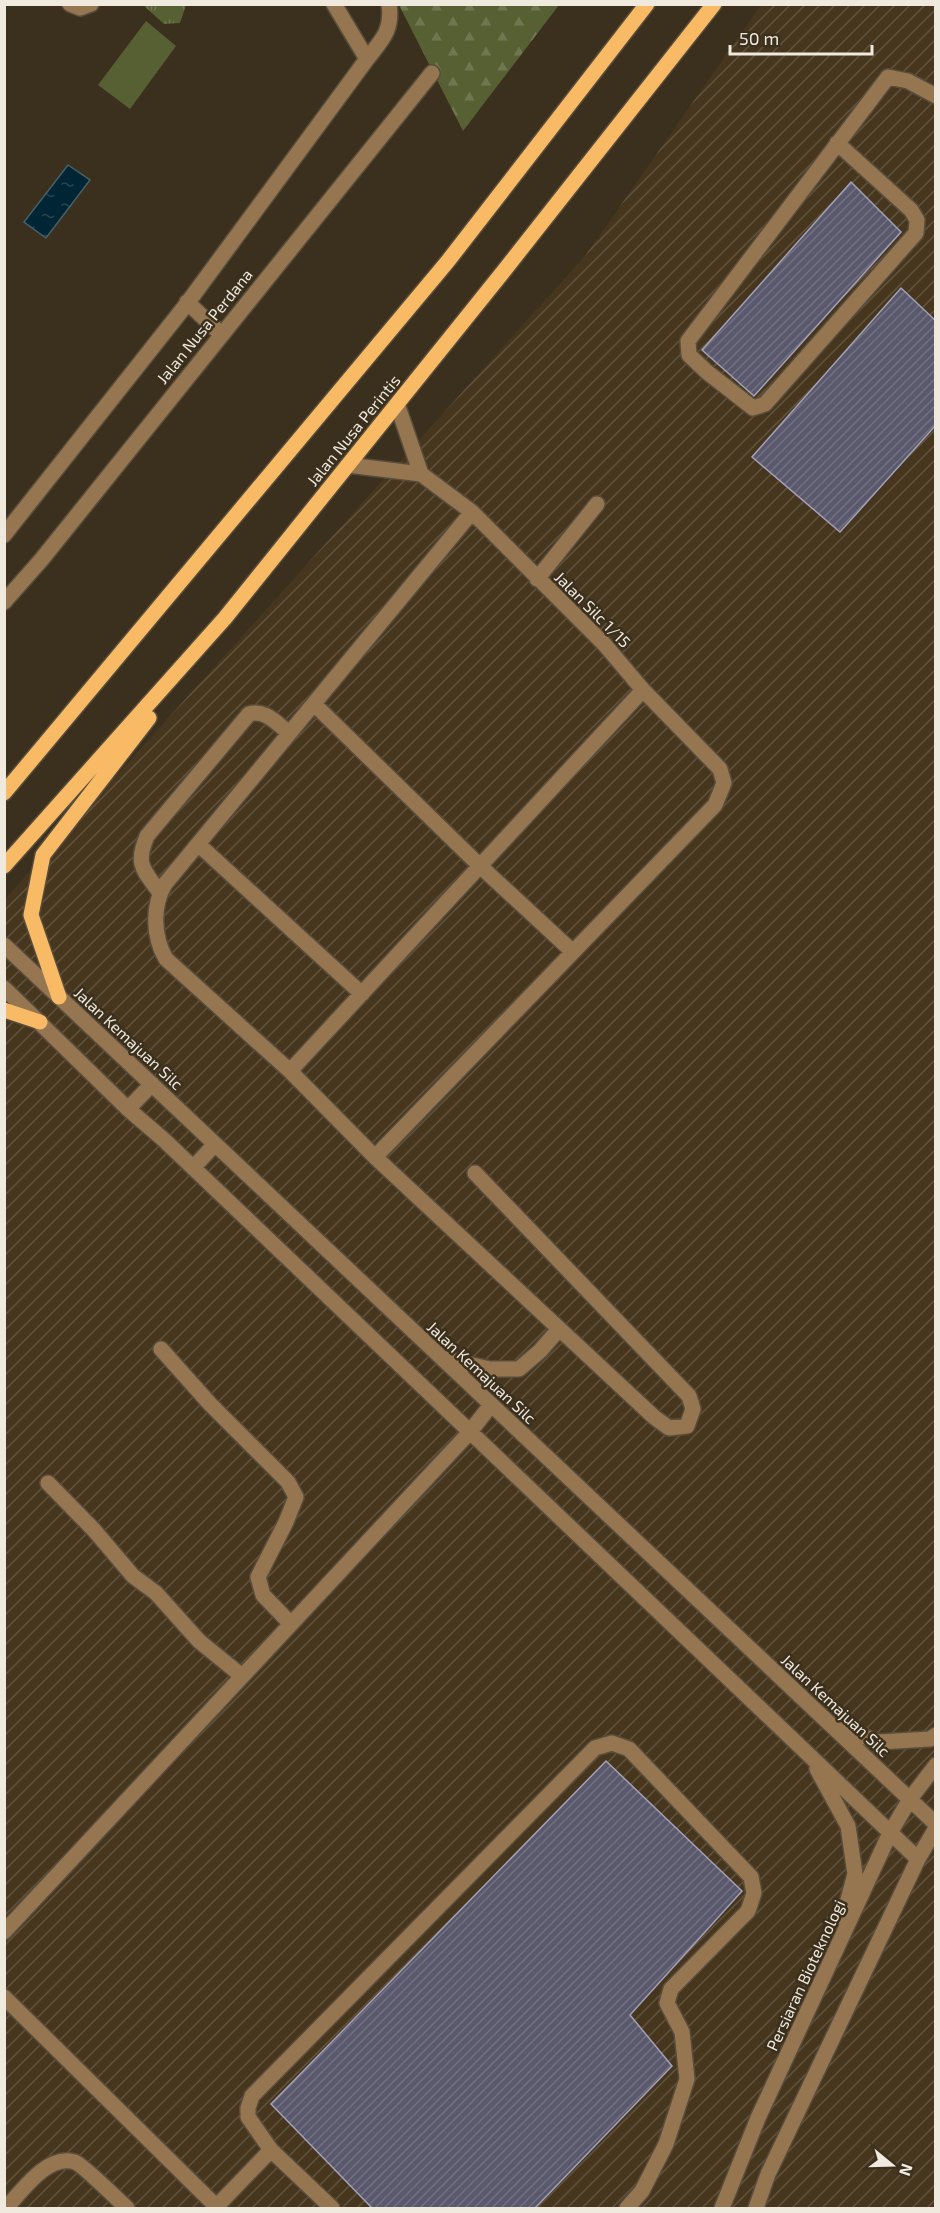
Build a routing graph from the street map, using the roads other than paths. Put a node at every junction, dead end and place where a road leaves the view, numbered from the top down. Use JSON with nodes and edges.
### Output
{"nodes":[{"id":1,"x":70,"y":4,"type":"edge"},
{"id":2,"x":91,"y":4,"type":"edge"},
{"id":3,"x":333,"y":4,"type":"edge"},
{"id":4,"x":389,"y":4,"type":"edge"},
{"id":5,"x":647,"y":4,"type":"edge"},
{"id":6,"x":714,"y":4,"type":"edge"},
{"id":7,"x":367,"y":59,"type":"junction"},
{"id":8,"x":432,"y":73,"type":"dead end"},
{"id":9,"x":936,"y":96,"type":"edge"},
{"id":10,"x":837,"y":143,"type":"junction"},
{"id":11,"x":187,"y":302,"type":"junction"},
{"id":12,"x":221,"y":333,"type":"junction"},
{"id":13,"x":397,"y":404,"type":"junction"},
{"id":14,"x":348,"y":465,"type":"junction"},
{"id":15,"x":422,"y":474,"type":"junction"},
{"id":16,"x":597,"y":504,"type":"dead end"},
{"id":17,"x":472,"y":512,"type":"junction"},
{"id":18,"x":7,"y":526,"type":"edge"},
{"id":19,"x":537,"y":579,"type":"junction"},
{"id":20,"x":4,"y":602,"type":"edge"},
{"id":21,"x":225,"y":618,"type":"junction"},
{"id":22,"x":643,"y":690,"type":"junction"},
{"id":23,"x":314,"y":704,"type":"junction"},
{"id":24,"x":289,"y":734,"type":"junction"},
{"id":25,"x":4,"y":793,"type":"edge"},
{"id":26,"x":198,"y":844,"type":"junction"},
{"id":27,"x":479,"y":865,"type":"junction"},
{"id":28,"x":4,"y":866,"type":"edge"},
{"id":29,"x":160,"y":893,"type":"junction"},
{"id":30,"x":4,"y":945,"type":"edge"},
{"id":31,"x":573,"y":952,"type":"junction"},
{"id":32,"x":4,"y":988,"type":"edge"},
{"id":33,"x":362,"y":994,"type":"junction"},
{"id":34,"x":59,"y":997,"type":"junction"},
{"id":35,"x":4,"y":1010,"type":"edge"},
{"id":36,"x":40,"y":1022,"type":"junction"},
{"id":37,"x":290,"y":1071,"type":"junction"},
{"id":38,"x":152,"y":1084,"type":"junction"},
{"id":39,"x":128,"y":1109,"type":"junction"},
{"id":40,"x":215,"y":1144,"type":"junction"},
{"id":41,"x":375,"y":1156,"type":"junction"},
{"id":42,"x":193,"y":1168,"type":"junction"},
{"id":43,"x":475,"y":1173,"type":"dead end"},
{"id":44,"x":559,"y":1329,"type":"junction"},
{"id":45,"x":161,"y":1349,"type":"dead end"},
{"id":46,"x":440,"y":1357,"type":"junction"},
{"id":47,"x":491,"y":1405,"type":"junction"},
{"id":48,"x":469,"y":1433,"type":"junction"},
{"id":49,"x":48,"y":1483,"type":"dead end"},
{"id":50,"x":291,"y":1624,"type":"junction"},
{"id":51,"x":242,"y":1676,"type":"junction"},
{"id":52,"x":829,"y":1723,"type":"junction"},
{"id":53,"x":936,"y":1735,"type":"edge"},
{"id":54,"x":808,"y":1755,"type":"junction"},
{"id":55,"x":936,"y":1765,"type":"edge"},
{"id":56,"x":910,"y":1799,"type":"junction"},
{"id":57,"x":936,"y":1826,"type":"edge"},
{"id":58,"x":891,"y":1833,"type":"junction"},
{"id":59,"x":918,"y":1859,"type":"junction"},
{"id":60,"x":4,"y":1932,"type":"edge"},
{"id":61,"x":833,"y":1959,"type":"junction"},
{"id":62,"x":4,"y":1997,"type":"edge"},
{"id":63,"x":272,"y":2150,"type":"junction"},
{"id":64,"x":6,"y":2208,"type":"edge"},
{"id":65,"x":127,"y":2208,"type":"edge"},
{"id":66,"x":217,"y":2208,"type":"edge"},
{"id":67,"x":332,"y":2208,"type":"edge"},
{"id":68,"x":627,"y":2208,"type":"edge"},
{"id":69,"x":722,"y":2208,"type":"edge"},
{"id":70,"x":756,"y":2208,"type":"edge"}],
"edges":[{"from":1,"to":2,"type":"street"},
{"from":3,"to":7,"type":"street"},
{"from":4,"to":7,"type":"street"},
{"from":5,"to":25,"type":"main road"},
{"from":6,"to":13,"type":"main road","name":"Jalan Nusa Perintis"},
{"from":7,"to":11,"type":"street"},
{"from":8,"to":12,"type":"street","name":"Jalan Nusa Perdana"},
{"from":9,"to":10,"type":"street"},
{"from":10,"to":10,"type":"street"},
{"from":11,"to":12,"type":"street"},
{"from":11,"to":18,"type":"street"},
{"from":12,"to":20,"type":"street","name":"Jalan Nusa Perdana"},
{"from":13,"to":14,"type":"main road","name":"Jalan Nusa Perintis"},
{"from":13,"to":15,"type":"street"},
{"from":14,"to":15,"type":"street"},
{"from":14,"to":21,"type":"main road","name":"Jalan Nusa Perintis"},
{"from":15,"to":17,"type":"street","name":"Jalan Silc 1/15"},
{"from":16,"to":19,"type":"street"},
{"from":17,"to":19,"type":"street","name":"Jalan Silc 1/15"},
{"from":17,"to":23,"type":"street"},
{"from":19,"to":22,"type":"street","name":"Jalan Silc 1/15"},
{"from":21,"to":28,"type":"main road","name":"Jalan Nusa Perintis"},
{"from":21,"to":34,"type":"main road"},
{"from":22,"to":27,"type":"street"},
{"from":22,"to":31,"type":"street","name":"Jalan Silc 1/15"},
{"from":23,"to":24,"type":"street"},
{"from":23,"to":27,"type":"street"},
{"from":24,"to":26,"type":"street"},
{"from":24,"to":29,"type":"street"},
{"from":26,"to":29,"type":"street"},
{"from":26,"to":33,"type":"street"},
{"from":27,"to":31,"type":"street"},
{"from":27,"to":33,"type":"street"},
{"from":29,"to":37,"type":"street"},
{"from":30,"to":34,"type":"street","name":"Jalan Kemajuan Silc"},
{"from":31,"to":41,"type":"street"},
{"from":32,"to":36,"type":"street"},
{"from":33,"to":37,"type":"street"},
{"from":34,"to":38,"type":"street","name":"Jalan Kemajuan Silc"},
{"from":35,"to":36,"type":"main road"},
{"from":36,"to":39,"type":"street"},
{"from":37,"to":41,"type":"street"},
{"from":38,"to":39,"type":"street"},
{"from":38,"to":40,"type":"street","name":"Jalan Kemajuan Silc"},
{"from":39,"to":42,"type":"street"},
{"from":40,"to":42,"type":"street"},
{"from":40,"to":46,"type":"street","name":"Jalan Kemajuan Silc"},
{"from":41,"to":44,"type":"street"},
{"from":42,"to":48,"type":"street"},
{"from":43,"to":44,"type":"street"},
{"from":44,"to":46,"type":"street"},
{"from":45,"to":50,"type":"street"},
{"from":46,"to":47,"type":"street","name":"Jalan Kemajuan Silc"},
{"from":47,"to":48,"type":"street"},
{"from":47,"to":52,"type":"street","name":"Jalan Kemajuan Silc"},
{"from":48,"to":50,"type":"street"},
{"from":48,"to":54,"type":"street"},
{"from":49,"to":51,"type":"street"},
{"from":50,"to":51,"type":"street"},
{"from":51,"to":60,"type":"street"},
{"from":52,"to":53,"type":"street"},
{"from":52,"to":56,"type":"street","name":"Jalan Kemajuan Silc"},
{"from":54,"to":58,"type":"street"},
{"from":54,"to":61,"type":"street"},
{"from":55,"to":56,"type":"street","name":"Persiaran Bioteknologi"},
{"from":56,"to":57,"type":"street","name":"Jalan Kemajuan Silc"},
{"from":56,"to":58,"type":"street","name":"Persiaran Bioteknologi"},
{"from":57,"to":59,"type":"street"},
{"from":58,"to":59,"type":"street"},
{"from":58,"to":61,"type":"street","name":"Persiaran Bioteknologi"},
{"from":59,"to":70,"type":"street"},
{"from":61,"to":69,"type":"street","name":"Persiaran Bioteknologi"},
{"from":62,"to":66,"type":"street"},
{"from":63,"to":66,"type":"street"},
{"from":63,"to":67,"type":"street"},
{"from":63,"to":68,"type":"street"},
{"from":64,"to":65,"type":"street"}]}
